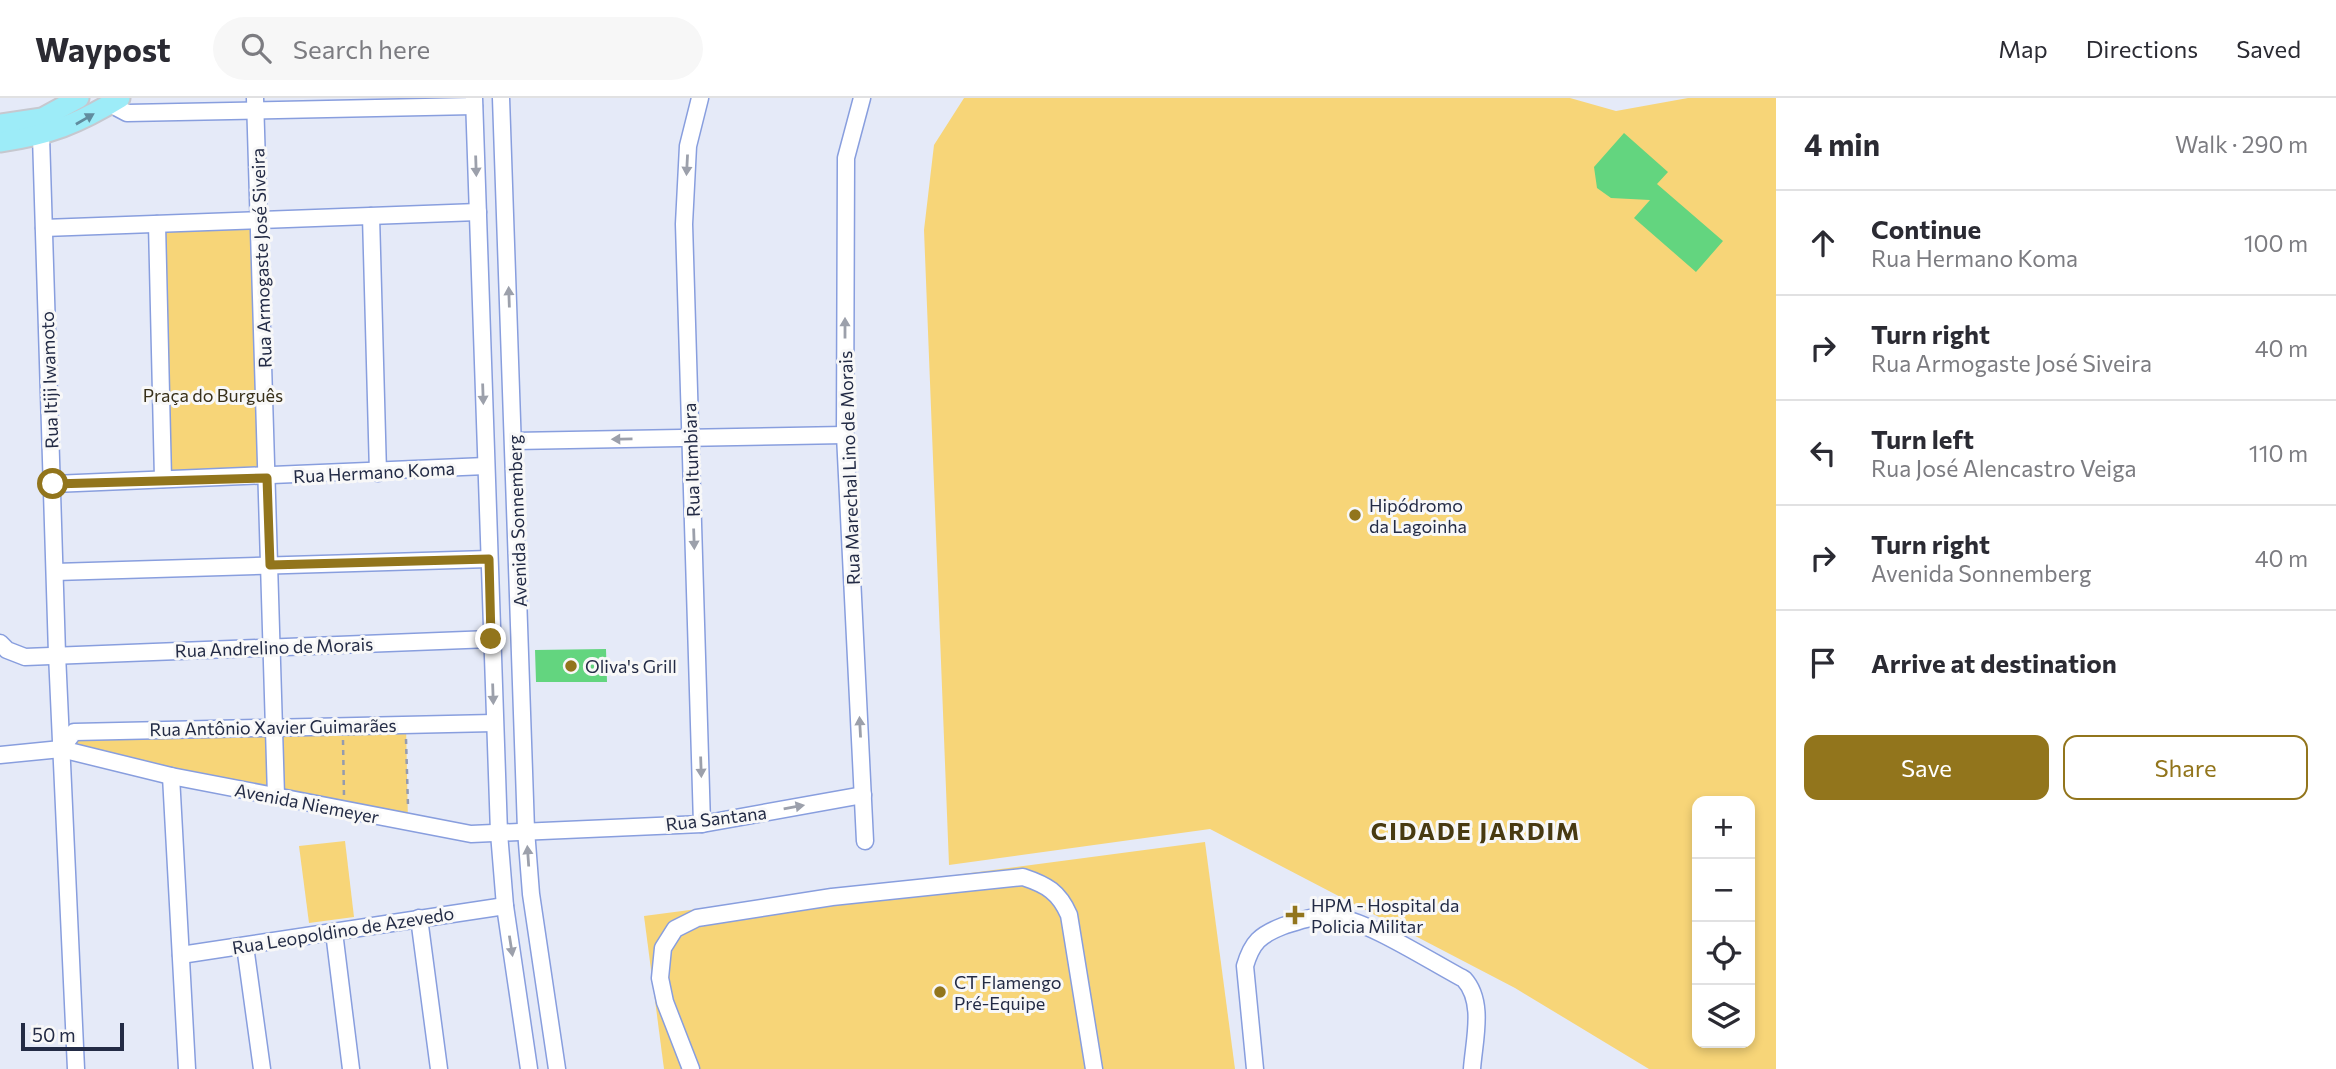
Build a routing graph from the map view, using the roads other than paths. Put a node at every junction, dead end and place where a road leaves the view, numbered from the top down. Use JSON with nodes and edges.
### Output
{"nodes":[{"id":1,"x":79,"y":98,"type":"edge"},
{"id":2,"x":501,"y":98,"type":"edge"},
{"id":3,"x":700,"y":98,"type":"edge"},
{"id":4,"x":862,"y":98,"type":"edge"},
{"id":5,"x":115,"y":101,"type":"edge"},
{"id":6,"x":474,"y":102,"type":"edge"},
{"id":7,"x":256,"y":104,"type":"edge"},
{"id":8,"x":0,"y":124,"type":"edge"},
{"id":9,"x":41,"y":136,"type":"junction"},
{"id":10,"x":0,"y":142,"type":"edge"},
{"id":11,"x":478,"y":212,"type":"junction"},
{"id":12,"x":370,"y":216,"type":"junction"},
{"id":13,"x":260,"y":220,"type":"junction"},
{"id":14,"x":157,"y":224,"type":"junction"},
{"id":15,"x":44,"y":228,"type":"junction"},
{"id":16,"x":845,"y":435,"type":"junction"},
{"id":17,"x":691,"y":437,"type":"junction"},
{"id":18,"x":514,"y":441,"type":"junction"},
{"id":19,"x":486,"y":466,"type":"junction"},
{"id":20,"x":377,"y":473,"type":"junction"},
{"id":21,"x":267,"y":478,"type":"junction"},
{"id":22,"x":163,"y":480,"type":"junction"},
{"id":23,"x":53,"y":484,"type":"junction"},
{"id":24,"x":489,"y":559,"type":"junction"},
{"id":25,"x":270,"y":565,"type":"junction"},
{"id":26,"x":55,"y":572,"type":"junction"},
{"id":27,"x":491,"y":639,"type":"junction"},
{"id":28,"x":0,"y":643,"type":"edge"},
{"id":29,"x":272,"y":646,"type":"junction"},
{"id":30,"x":57,"y":654,"type":"junction"},
{"id":31,"x":494,"y":723,"type":"junction"},
{"id":32,"x":274,"y":726,"type":"junction"},
{"id":33,"x":61,"y":749,"type":"junction"},
{"id":34,"x":0,"y":755,"type":"edge"},
{"id":35,"x":171,"y":776,"type":"junction"},
{"id":36,"x":863,"y":795,"type":"junction"},
{"id":37,"x":276,"y":796,"type":"junction"},
{"id":38,"x":702,"y":824,"type":"junction"},
{"id":39,"x":526,"y":830,"type":"junction"},
{"id":40,"x":499,"y":833,"type":"junction"},
{"id":41,"x":865,"y":841,"type":"dead end"},
{"id":42,"x":505,"y":906,"type":"junction"},
{"id":43,"x":419,"y":919,"type":"junction"},
{"id":44,"x":334,"y":932,"type":"junction"},
{"id":45,"x":245,"y":946,"type":"junction"},
{"id":46,"x":181,"y":955,"type":"junction"},
{"id":47,"x":76,"y":1069,"type":"edge"},
{"id":48,"x":187,"y":1069,"type":"edge"},
{"id":49,"x":262,"y":1069,"type":"edge"},
{"id":50,"x":351,"y":1069,"type":"edge"},
{"id":51,"x":439,"y":1069,"type":"edge"},
{"id":52,"x":529,"y":1069,"type":"edge"},
{"id":53,"x":557,"y":1069,"type":"edge"},
{"id":54,"x":691,"y":1069,"type":"edge"},
{"id":55,"x":1094,"y":1069,"type":"edge"},
{"id":56,"x":1255,"y":1069,"type":"edge"},
{"id":57,"x":1472,"y":1069,"type":"edge"}],
"edges":[{"from":1,"to":8,"type":"main road"},
{"from":18,"to":2,"type":"street","name":"Avenida Sonnemberg","one_way":true},
{"from":3,"to":17,"type":"street","name":"Rua Itumbiara","one_way":true},
{"from":16,"to":4,"type":"street","name":"Rua Marechal Lino de Morais","one_way":true},
{"from":5,"to":7,"type":"street"},
{"from":9,"to":5,"type":"main road","one_way":true},
{"from":6,"to":7,"type":"street"},
{"from":6,"to":11,"type":"street","name":"Avenida Sonnemberg","one_way":true},
{"from":7,"to":13,"type":"street","name":"Rua Armogaste José Siveira"},
{"from":9,"to":10,"type":"main road"},
{"from":9,"to":15,"type":"street","name":"Rua Itiji Iwamoto"},
{"from":11,"to":12,"type":"street"},
{"from":11,"to":19,"type":"street","name":"Avenida Sonnemberg","one_way":true},
{"from":12,"to":13,"type":"street"},
{"from":12,"to":20,"type":"street"},
{"from":13,"to":14,"type":"street"},
{"from":13,"to":21,"type":"street","name":"Rua Armogaste José Siveira"},
{"from":14,"to":15,"type":"street"},
{"from":14,"to":22,"type":"street"},
{"from":15,"to":23,"type":"street","name":"Rua Itiji Iwamoto"},
{"from":16,"to":17,"type":"street"},
{"from":36,"to":16,"type":"street","name":"Rua Marechal Lino de Morais","one_way":true},
{"from":17,"to":18,"type":"street","one_way":true},
{"from":17,"to":38,"type":"street","name":"Rua Itumbiara","one_way":true},
{"from":18,"to":39,"type":"street","name":"Avenida Sonnemberg"},
{"from":19,"to":20,"type":"street","name":"Rua Hermano Koma"},
{"from":19,"to":24,"type":"street","name":"Avenida Sonnemberg"},
{"from":20,"to":21,"type":"street","name":"Rua Hermano Koma"},
{"from":21,"to":22,"type":"street","name":"Rua Hermano Koma"},
{"from":21,"to":25,"type":"street","name":"Rua Armogaste José Siveira"},
{"from":22,"to":23,"type":"street","name":"Rua Hermano Koma"},
{"from":23,"to":26,"type":"street","name":"Rua Itiji Iwamoto"},
{"from":24,"to":25,"type":"street"},
{"from":24,"to":27,"type":"street","name":"Avenida Sonnemberg"},
{"from":25,"to":26,"type":"street"},
{"from":25,"to":29,"type":"street","name":"Rua Armogaste José Siveira"},
{"from":26,"to":30,"type":"street","name":"Rua Itiji Iwamoto"},
{"from":27,"to":29,"type":"street","name":"Rua Andrelino de Morais"},
{"from":27,"to":31,"type":"street","name":"Avenida Sonnemberg","one_way":true},
{"from":28,"to":30,"type":"street","name":"Rua Andrelino de Morais"},
{"from":29,"to":30,"type":"street","name":"Rua Andrelino de Morais"},
{"from":29,"to":32,"type":"street","name":"Rua Armogaste José Siveira"},
{"from":30,"to":33,"type":"street","name":"Rua Itiji Iwamoto"},
{"from":31,"to":32,"type":"street","name":"Rua Antônio Xavier Guimarães"},
{"from":31,"to":40,"type":"street","name":"Avenida Sonnemberg"},
{"from":32,"to":33,"type":"street","name":"Rua Antônio Xavier Guimarães"},
{"from":32,"to":37,"type":"street","name":"Rua Armogaste José Siveira"},
{"from":33,"to":34,"type":"street"},
{"from":33,"to":35,"type":"street","name":"Avenida Niemeyer"},
{"from":33,"to":47,"type":"street","name":"Rua Itiji Iwamoto"},
{"from":35,"to":37,"type":"street","name":"Avenida Niemeyer"},
{"from":35,"to":46,"type":"street"},
{"from":38,"to":36,"type":"street","name":"Rua Santana","one_way":true},
{"from":36,"to":41,"type":"street","name":"Rua Marechal Lino de Morais"},
{"from":37,"to":40,"type":"street","name":"Avenida Niemeyer"},
{"from":38,"to":39,"type":"street","name":"Rua Santana"},
{"from":39,"to":40,"type":"street","name":"Avenida Niemeyer"},
{"from":53,"to":39,"type":"street","name":"Avenida Sonnemberg","one_way":true},
{"from":40,"to":42,"type":"street","name":"Avenida Sonnemberg"},
{"from":42,"to":43,"type":"street","name":"Rua Leopoldino de Azevedo"},
{"from":42,"to":52,"type":"street","name":"Avenida Sonnemberg","one_way":true},
{"from":43,"to":44,"type":"street","name":"Rua Leopoldino de Azevedo"},
{"from":43,"to":51,"type":"street"},
{"from":44,"to":45,"type":"street","name":"Rua Leopoldino de Azevedo"},
{"from":44,"to":50,"type":"street"},
{"from":45,"to":46,"type":"street","name":"Rua Leopoldino de Azevedo"},
{"from":45,"to":49,"type":"street"},
{"from":46,"to":48,"type":"street"},
{"from":54,"to":55,"type":"street"},
{"from":56,"to":57,"type":"street"}]}
